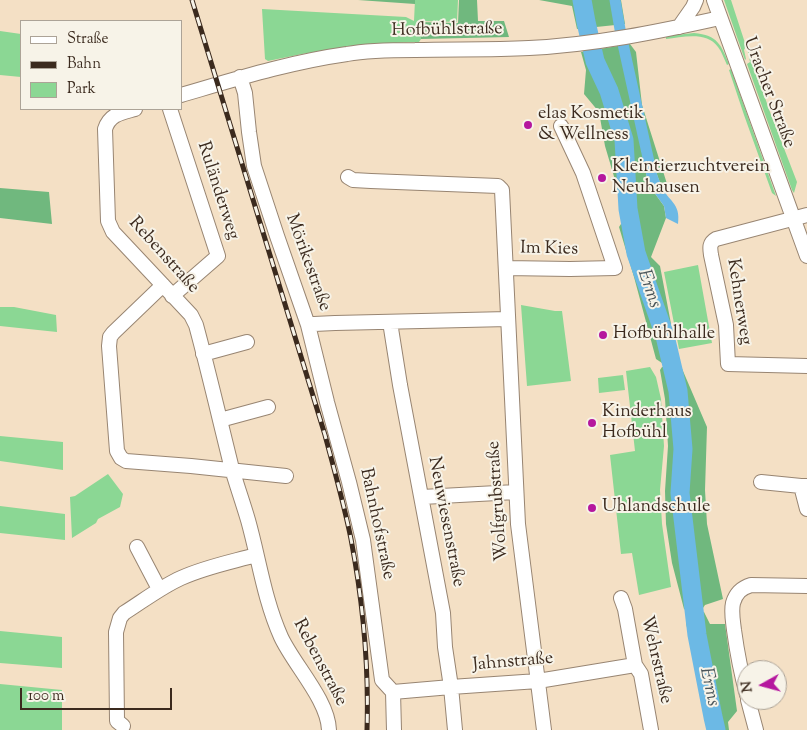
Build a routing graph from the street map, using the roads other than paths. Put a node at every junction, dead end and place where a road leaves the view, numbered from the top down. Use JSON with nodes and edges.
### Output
{"nodes":[{"id":1,"x":696,"y":0,"type":"edge"},
{"id":2,"x":714,"y":0,"type":"edge"},
{"id":3,"x":720,"y":18,"type":"junction"},
{"id":4,"x":679,"y":27,"type":"junction"},
{"id":5,"x":240,"y":77,"type":"junction"},
{"id":6,"x":182,"y":95,"type":"edge"},
{"id":7,"x":132,"y":110,"type":"edge"},
{"id":8,"x":170,"y":110,"type":"edge"},
{"id":9,"x":561,"y":126,"type":"dead end"},
{"id":10,"x":348,"y":177,"type":"dead end"},
{"id":11,"x":801,"y":217,"type":"edge"},
{"id":12,"x":807,"y":256,"type":"edge"},
{"id":13,"x":506,"y":268,"type":"junction"},
{"id":14,"x":168,"y":291,"type":"junction"},
{"id":15,"x":508,"y":319,"type":"junction"},
{"id":16,"x":390,"y":322,"type":"junction"},
{"id":17,"x":308,"y":325,"type":"junction"},
{"id":18,"x":247,"y":342,"type":"dead end"},
{"id":19,"x":204,"y":354,"type":"junction"},
{"id":20,"x":807,"y":366,"type":"edge"},
{"id":21,"x":268,"y":407,"type":"dead end"},
{"id":22,"x":220,"y":420,"type":"junction"},
{"id":23,"x":233,"y":470,"type":"junction"},
{"id":24,"x":286,"y":476,"type":"dead end"},
{"id":25,"x":761,"y":482,"type":"dead end"},
{"id":26,"x":804,"y":486,"type":"edge"},
{"id":27,"x":516,"y":492,"type":"junction"},
{"id":28,"x":422,"y":497,"type":"junction"},
{"id":29,"x":807,"y":508,"type":"edge"},
{"id":30,"x":137,"y":547,"type":"dead end"},
{"id":31,"x":256,"y":555,"type":"junction"},
{"id":32,"x":807,"y":586,"type":"edge"},
{"id":33,"x":159,"y":589,"type":"junction"},
{"id":34,"x":621,"y":598,"type":"dead end"},
{"id":35,"x":739,"y":660,"type":"edge"},
{"id":36,"x":635,"y":665,"type":"junction"},
{"id":37,"x":538,"y":681,"type":"junction"},
{"id":38,"x":451,"y":687,"type":"junction"},
{"id":39,"x":393,"y":692,"type":"junction"},
{"id":40,"x":751,"y":710,"type":"edge"},
{"id":41,"x":123,"y":726,"type":"dead end"},
{"id":42,"x":329,"y":730,"type":"edge"},
{"id":43,"x":394,"y":730,"type":"edge"},
{"id":44,"x":455,"y":730,"type":"edge"},
{"id":45,"x":544,"y":730,"type":"edge"},
{"id":46,"x":651,"y":730,"type":"edge"},
{"id":47,"x":756,"y":730,"type":"edge"}],
"edges":[{"from":1,"to":4,"type":"street"},
{"from":2,"to":3,"type":"street","name":"Uracher Straße"},
{"from":3,"to":4,"type":"street","name":"Hofbühlstraße"},
{"from":3,"to":11,"type":"street","name":"Uracher Straße"},
{"from":4,"to":5,"type":"street","name":"Hofbühlstraße"},
{"from":5,"to":6,"type":"street","name":"Hofbühlstraße"},
{"from":5,"to":17,"type":"street","name":"Mörikestraße"},
{"from":7,"to":14,"type":"street","name":"Rebenstraße"},
{"from":8,"to":14,"type":"street","name":"Ruländerweg"},
{"from":9,"to":13,"type":"street","name":"Im Kies"},
{"from":10,"to":13,"type":"street","name":"Im Kies"},
{"from":11,"to":12,"type":"street","name":"Uracher Straße"},
{"from":11,"to":20,"type":"street","name":"Kehnerweg"},
{"from":13,"to":15,"type":"street","name":"Wolfgrubstraße"},
{"from":14,"to":19,"type":"street","name":"Rebenstraße"},
{"from":14,"to":23,"type":"street"},
{"from":15,"to":16,"type":"street","name":"Mörikestraße"},
{"from":15,"to":27,"type":"street","name":"Wolfgrubstraße"},
{"from":16,"to":17,"type":"street","name":"Mörikestraße"},
{"from":16,"to":28,"type":"street","name":"Neuwiesenstraße"},
{"from":17,"to":39,"type":"street","name":"Bahnhofstraße"},
{"from":18,"to":19,"type":"street"},
{"from":19,"to":22,"type":"street","name":"Rebenstraße"},
{"from":21,"to":22,"type":"street"},
{"from":22,"to":23,"type":"street","name":"Rebenstraße"},
{"from":23,"to":24,"type":"street"},
{"from":23,"to":31,"type":"street","name":"Rebenstraße"},
{"from":25,"to":26,"type":"street"},
{"from":26,"to":29,"type":"street"},
{"from":27,"to":28,"type":"street"},
{"from":27,"to":37,"type":"street","name":"Wolfgrubstraße"},
{"from":28,"to":38,"type":"street","name":"Neuwiesenstraße"},
{"from":30,"to":33,"type":"street"},
{"from":31,"to":33,"type":"street"},
{"from":31,"to":42,"type":"street","name":"Rebenstraße"},
{"from":32,"to":35,"type":"street"},
{"from":33,"to":41,"type":"street"},
{"from":34,"to":36,"type":"street","name":"Wehrstraße"},
{"from":36,"to":37,"type":"street","name":"Jahnstraße"},
{"from":36,"to":46,"type":"street","name":"Wehrstraße"},
{"from":37,"to":38,"type":"street","name":"Jahnstraße"},
{"from":37,"to":45,"type":"street","name":"Wolfgrubstraße"},
{"from":38,"to":39,"type":"street","name":"Jahnstraße"},
{"from":38,"to":44,"type":"street","name":"Neuwiesenstraße"},
{"from":39,"to":43,"type":"street","name":"Bahnhofstraße"},
{"from":40,"to":47,"type":"street"}]}
